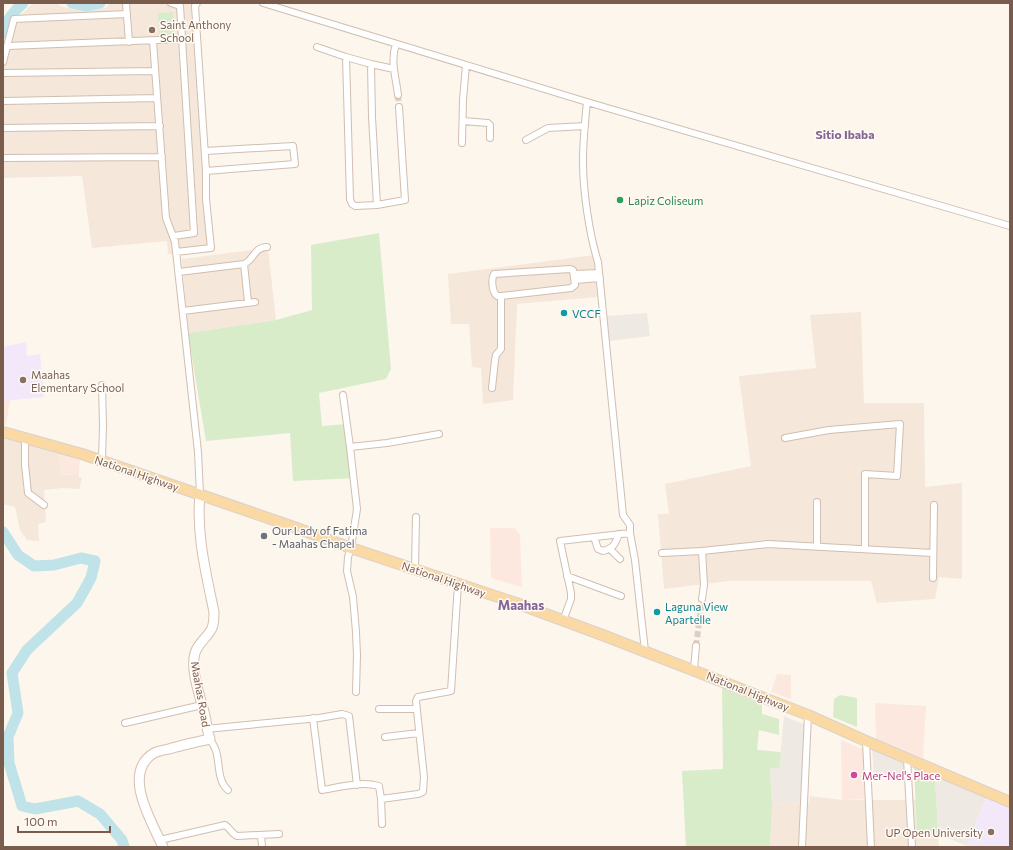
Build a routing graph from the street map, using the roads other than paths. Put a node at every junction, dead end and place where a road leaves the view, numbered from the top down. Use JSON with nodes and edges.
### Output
{"nodes":[{"id":1,"x":126,"y":3,"type":"edge"},
{"id":2,"x":171,"y":3,"type":"edge"},
{"id":3,"x":197,"y":3,"type":"edge"},
{"id":4,"x":263,"y":3,"type":"edge"},
{"id":5,"x":127,"y":14,"type":"junction"},
{"id":6,"x":182,"y":40,"type":"junction"},
{"id":7,"x":153,"y":41,"type":"junction"},
{"id":8,"x":129,"y":42,"type":"junction"},
{"id":9,"x":396,"y":44,"type":"junction"},
{"id":10,"x":8,"y":46,"type":"junction"},
{"id":11,"x":317,"y":47,"type":"dead end"},
{"id":12,"x":346,"y":57,"type":"junction"},
{"id":13,"x":3,"y":62,"type":"edge"},
{"id":14,"x":371,"y":64,"type":"junction"},
{"id":15,"x":466,"y":65,"type":"junction"},
{"id":16,"x":394,"y":69,"type":"junction"},
{"id":17,"x":155,"y":71,"type":"junction"},
{"id":18,"x":3,"y":73,"type":"edge"},
{"id":19,"x":398,"y":95,"type":"tunnel mouth"},
{"id":20,"x":157,"y":98,"type":"junction"},
{"id":21,"x":3,"y":101,"type":"edge"},
{"id":22,"x":586,"y":102,"type":"junction"},
{"id":23,"x":399,"y":107,"type":"tunnel mouth"},
{"id":24,"x":463,"y":121,"type":"junction"},
{"id":25,"x":160,"y":126,"type":"junction"},
{"id":26,"x":585,"y":126,"type":"junction"},
{"id":27,"x":3,"y":128,"type":"edge"},
{"id":28,"x":490,"y":138,"type":"dead end"},
{"id":29,"x":526,"y":140,"type":"dead end"},
{"id":30,"x":462,"y":143,"type":"dead end"},
{"id":31,"x":205,"y":151,"type":"junction"},
{"id":32,"x":162,"y":157,"type":"junction"},
{"id":33,"x":3,"y":158,"type":"edge"},
{"id":34,"x":206,"y":171,"type":"junction"},
{"id":35,"x":377,"y":205,"type":"junction"},
{"id":36,"x":1010,"y":226,"type":"edge"},
{"id":37,"x":174,"y":236,"type":"junction"},
{"id":38,"x":267,"y":247,"type":"dead end"},
{"id":39,"x":176,"y":252,"type":"junction"},
{"id":40,"x":244,"y":264,"type":"junction"},
{"id":41,"x":179,"y":272,"type":"junction"},
{"id":42,"x":599,"y":276,"type":"junction"},
{"id":43,"x":574,"y":277,"type":"junction"},
{"id":44,"x":502,"y":296,"type":"junction"},
{"id":45,"x":248,"y":302,"type":"junction"},
{"id":46,"x":255,"y":302,"type":"dead end"},
{"id":47,"x":183,"y":311,"type":"junction"},
{"id":48,"x":102,"y":385,"type":"dead end"},
{"id":49,"x":492,"y":388,"type":"dead end"},
{"id":50,"x":343,"y":395,"type":"dead end"},
{"id":51,"x":3,"y":432,"type":"edge"},
{"id":52,"x":439,"y":434,"type":"dead end"},
{"id":53,"x":25,"y":438,"type":"junction"},
{"id":54,"x":785,"y":438,"type":"dead end"},
{"id":55,"x":350,"y":447,"type":"junction"},
{"id":56,"x":102,"y":461,"type":"junction"},
{"id":57,"x":200,"y":494,"type":"junction"},
{"id":58,"x":817,"y":502,"type":"dead end"},
{"id":59,"x":44,"y":505,"type":"dead end"},
{"id":60,"x":934,"y":505,"type":"dead end"},
{"id":61,"x":416,"y":517,"type":"dead end"},
{"id":62,"x":630,"y":533,"type":"junction"},
{"id":63,"x":619,"y":534,"type":"junction"},
{"id":64,"x":594,"y":537,"type":"junction"},
{"id":65,"x":816,"y":546,"type":"junction"},
{"id":66,"x":351,"y":548,"type":"junction"},
{"id":67,"x":610,"y":549,"type":"junction"},
{"id":68,"x":865,"y":549,"type":"junction"},
{"id":69,"x":702,"y":551,"type":"junction"},
{"id":70,"x":662,"y":553,"type":"dead end"},
{"id":71,"x":933,"y":553,"type":"junction"},
{"id":72,"x":620,"y":560,"type":"dead end"},
{"id":73,"x":415,"y":569,"type":"junction"},
{"id":74,"x":567,"y":576,"type":"junction"},
{"id":75,"x":933,"y":578,"type":"dead end"},
{"id":76,"x":458,"y":584,"type":"junction"},
{"id":77,"x":621,"y":596,"type":"dead end"},
{"id":78,"x":702,"y":599,"type":"tunnel mouth"},
{"id":79,"x":563,"y":621,"type":"junction"},
{"id":80,"x":696,"y":646,"type":"tunnel mouth"},
{"id":81,"x":644,"y":651,"type":"junction"},
{"id":82,"x":694,"y":669,"type":"junction"},
{"id":83,"x":356,"y":692,"type":"dead end"},
{"id":84,"x":202,"y":705,"type":"junction"},
{"id":85,"x":417,"y":708,"type":"junction"},
{"id":86,"x":379,"y":709,"type":"dead end"},
{"id":87,"x":808,"y":715,"type":"junction"},
{"id":88,"x":313,"y":718,"type":"junction"},
{"id":89,"x":125,"y":723,"type":"dead end"},
{"id":90,"x":206,"y":729,"type":"junction"},
{"id":91,"x":419,"y":733,"type":"junction"},
{"id":92,"x":384,"y":736,"type":"dead end"},
{"id":93,"x":210,"y":739,"type":"junction"},
{"id":94,"x":866,"y":741,"type":"junction"},
{"id":95,"x":906,"y":758,"type":"junction"},
{"id":96,"x":357,"y":785,"type":"junction"},
{"id":97,"x":228,"y":790,"type":"dead end"},
{"id":98,"x":382,"y":799,"type":"junction"},
{"id":99,"x":1010,"y":802,"type":"edge"},
{"id":100,"x":382,"y":824,"type":"dead end"},
{"id":101,"x":279,"y":834,"type":"dead end"},
{"id":102,"x":261,"y":835,"type":"junction"},
{"id":103,"x":162,"y":843,"type":"edge"},
{"id":104,"x":262,"y":847,"type":"edge"},
{"id":105,"x":802,"y":847,"type":"edge"},
{"id":106,"x":871,"y":847,"type":"edge"},
{"id":107,"x":912,"y":847,"type":"edge"}],
"edges":[{"from":1,"to":5,"type":"street"},
{"from":2,"to":6,"type":"street"},
{"from":3,"to":31,"type":"street"},
{"from":4,"to":9,"type":"street"},
{"from":5,"to":8,"type":"street"},
{"from":5,"to":10,"type":"street"},
{"from":6,"to":7,"type":"street"},
{"from":6,"to":37,"type":"street"},
{"from":7,"to":8,"type":"street"},
{"from":7,"to":17,"type":"street"},
{"from":8,"to":10,"type":"street"},
{"from":9,"to":15,"type":"street"},
{"from":9,"to":16,"type":"street"},
{"from":10,"to":13,"type":"street"},
{"from":11,"to":12,"type":"street"},
{"from":12,"to":14,"type":"street"},
{"from":12,"to":35,"type":"street"},
{"from":14,"to":16,"type":"street"},
{"from":14,"to":35,"type":"street"},
{"from":15,"to":22,"type":"street"},
{"from":15,"to":24,"type":"street"},
{"from":16,"to":19,"type":"street"},
{"from":17,"to":18,"type":"street"},
{"from":17,"to":20,"type":"street"},
{"from":20,"to":21,"type":"street"},
{"from":20,"to":25,"type":"street"},
{"from":22,"to":26,"type":"street"},
{"from":22,"to":36,"type":"street"},
{"from":23,"to":35,"type":"street"},
{"from":24,"to":28,"type":"street"},
{"from":24,"to":30,"type":"street"},
{"from":25,"to":27,"type":"street"},
{"from":25,"to":32,"type":"street"},
{"from":26,"to":29,"type":"street"},
{"from":26,"to":42,"type":"street"},
{"from":31,"to":34,"type":"street"},
{"from":31,"to":34,"type":"street"},
{"from":32,"to":33,"type":"street"},
{"from":32,"to":37,"type":"street"},
{"from":34,"to":39,"type":"street"},
{"from":37,"to":39,"type":"street"},
{"from":38,"to":40,"type":"street"},
{"from":39,"to":41,"type":"street"},
{"from":40,"to":41,"type":"street"},
{"from":40,"to":45,"type":"street"},
{"from":41,"to":47,"type":"street"},
{"from":42,"to":43,"type":"street"},
{"from":42,"to":62,"type":"street"},
{"from":43,"to":44,"type":"street"},
{"from":43,"to":44,"type":"street"},
{"from":44,"to":49,"type":"street"},
{"from":45,"to":46,"type":"street"},
{"from":45,"to":47,"type":"street"},
{"from":47,"to":57,"type":"street"},
{"from":48,"to":56,"type":"street"},
{"from":50,"to":55,"type":"street"},
{"from":51,"to":53,"type":"main road","name":"National Highway"},
{"from":52,"to":55,"type":"street"},
{"from":53,"to":56,"type":"main road","name":"National Highway"},
{"from":53,"to":59,"type":"street"},
{"from":54,"to":68,"type":"street"},
{"from":55,"to":66,"type":"street"},
{"from":56,"to":57,"type":"main road","name":"National Highway"},
{"from":57,"to":66,"type":"main road","name":"National Highway"},
{"from":57,"to":84,"type":"street","name":"Maahas Road"},
{"from":58,"to":65,"type":"street"},
{"from":60,"to":71,"type":"street"},
{"from":61,"to":73,"type":"street"},
{"from":62,"to":63,"type":"street"},
{"from":62,"to":81,"type":"street"},
{"from":63,"to":64,"type":"street"},
{"from":63,"to":67,"type":"street"},
{"from":64,"to":67,"type":"street"},
{"from":64,"to":74,"type":"street"},
{"from":65,"to":68,"type":"street"},
{"from":65,"to":69,"type":"street"},
{"from":66,"to":73,"type":"main road","name":"National Highway"},
{"from":66,"to":83,"type":"street"},
{"from":67,"to":72,"type":"street"},
{"from":68,"to":71,"type":"street"},
{"from":69,"to":70,"type":"street"},
{"from":69,"to":78,"type":"street"},
{"from":71,"to":75,"type":"street"},
{"from":73,"to":76,"type":"main road","name":"National Highway"},
{"from":74,"to":77,"type":"street"},
{"from":74,"to":79,"type":"street"},
{"from":76,"to":79,"type":"main road","name":"National Highway"},
{"from":76,"to":85,"type":"street"},
{"from":79,"to":81,"type":"main road","name":"National Highway"},
{"from":80,"to":82,"type":"street"},
{"from":81,"to":82,"type":"main road","name":"National Highway"},
{"from":82,"to":87,"type":"main road","name":"National Highway"},
{"from":84,"to":89,"type":"street"},
{"from":84,"to":90,"type":"street","name":"Maahas Road"},
{"from":85,"to":86,"type":"street"},
{"from":85,"to":91,"type":"street"},
{"from":87,"to":94,"type":"main road","name":"National Highway"},
{"from":87,"to":105,"type":"street"},
{"from":88,"to":90,"type":"street"},
{"from":88,"to":96,"type":"street"},
{"from":88,"to":96,"type":"street"},
{"from":90,"to":93,"type":"street","name":"Maahas Road"},
{"from":91,"to":92,"type":"street"},
{"from":91,"to":98,"type":"street"},
{"from":93,"to":97,"type":"street"},
{"from":93,"to":103,"type":"street","name":"Maahas Road"},
{"from":94,"to":95,"type":"main road","name":"National Highway"},
{"from":94,"to":106,"type":"street"},
{"from":95,"to":99,"type":"main road","name":"National Highway"},
{"from":95,"to":107,"type":"street"},
{"from":96,"to":98,"type":"street"},
{"from":98,"to":100,"type":"street"},
{"from":101,"to":102,"type":"street"},
{"from":102,"to":103,"type":"street"},
{"from":102,"to":104,"type":"street"}]}
